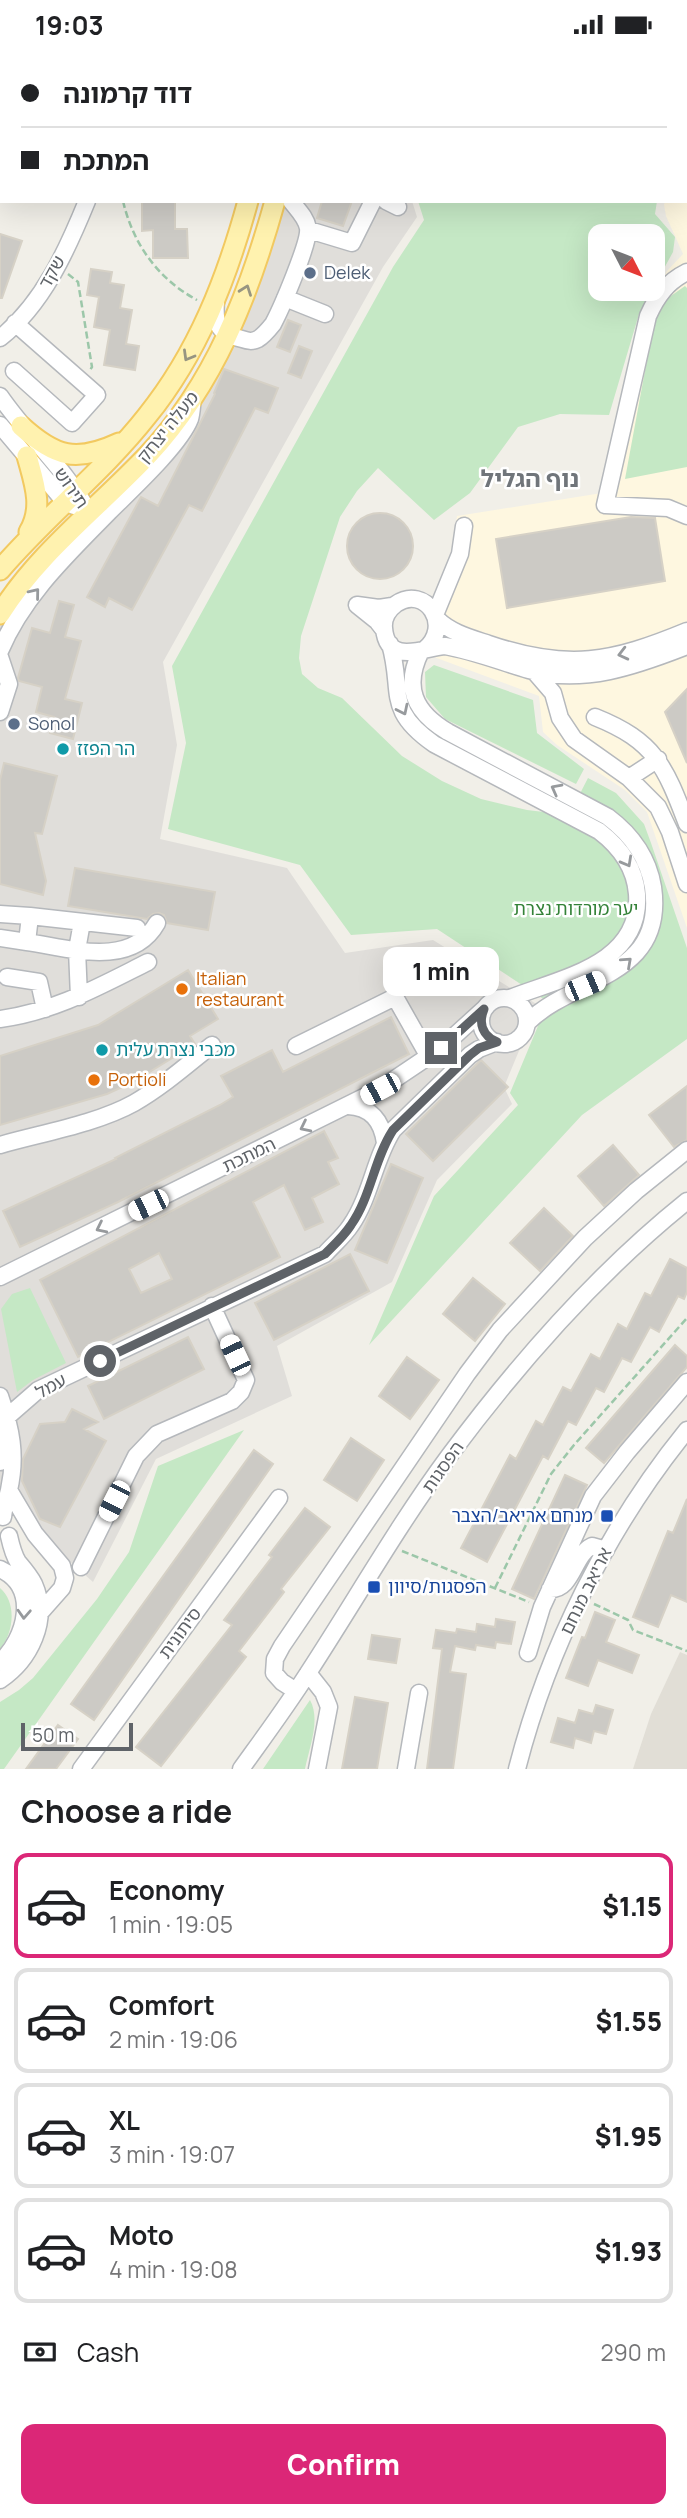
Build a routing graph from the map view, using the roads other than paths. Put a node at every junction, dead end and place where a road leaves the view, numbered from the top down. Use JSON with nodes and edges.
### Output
{"nodes":[{"id":1,"x":86,"y":203,"type":"edge"},
{"id":2,"x":247,"y":203,"type":"edge"},
{"id":3,"x":274,"y":203,"type":"edge"},
{"id":4,"x":293,"y":203,"type":"edge"},
{"id":5,"x":372,"y":203,"type":"edge"},
{"id":6,"x":309,"y":230,"type":"junction"},
{"id":7,"x":687,"y":272,"type":"edge"},
{"id":8,"x":285,"y":298,"type":"junction"},
{"id":9,"x":214,"y":302,"type":"junction"},
{"id":10,"x":325,"y":314,"type":"dead end"},
{"id":11,"x":5,"y":333,"type":"edge"},
{"id":12,"x":228,"y":336,"type":"junction"},
{"id":13,"x":14,"y":371,"type":"dead end"},
{"id":14,"x":193,"y":397,"type":"junction"},
{"id":15,"x":3,"y":406,"type":"edge"},
{"id":16,"x":0,"y":425,"type":"edge"},
{"id":17,"x":21,"y":426,"type":"junction"},
{"id":18,"x":129,"y":437,"type":"junction"},
{"id":19,"x":27,"y":456,"type":"junction"},
{"id":20,"x":71,"y":496,"type":"junction"},
{"id":21,"x":89,"y":513,"type":"junction"},
{"id":22,"x":687,"y":516,"type":"edge"},
{"id":23,"x":464,"y":526,"type":"dead end"},
{"id":24,"x":21,"y":545,"type":"junction"},
{"id":25,"x":0,"y":570,"type":"edge"},
{"id":26,"x":453,"y":573,"type":"junction"},
{"id":27,"x":418,"y":600,"type":"junction"},
{"id":28,"x":392,"y":606,"type":"junction"},
{"id":29,"x":0,"y":614,"type":"edge"},
{"id":30,"x":436,"y":617,"type":"junction"},
{"id":31,"x":687,"y":631,"type":"edge"},
{"id":32,"x":387,"y":637,"type":"junction"},
{"id":33,"x":687,"y":646,"type":"edge"},
{"id":34,"x":0,"y":651,"type":"edge"},
{"id":35,"x":422,"y":651,"type":"junction"},
{"id":36,"x":0,"y":657,"type":"edge"},
{"id":37,"x":534,"y":671,"type":"junction"},
{"id":38,"x":578,"y":675,"type":"junction"},
{"id":39,"x":558,"y":707,"type":"junction"},
{"id":40,"x":0,"y":712,"type":"edge"},
{"id":41,"x":595,"y":717,"type":"dead end"},
{"id":42,"x":657,"y":759,"type":"junction"},
{"id":43,"x":629,"y":778,"type":"junction"},
{"id":44,"x":687,"y":824,"type":"edge"},
{"id":45,"x":687,"y":884,"type":"edge"},
{"id":46,"x":0,"y":914,"type":"edge"},
{"id":47,"x":30,"y":916,"type":"junction"},
{"id":48,"x":82,"y":922,"type":"junction"},
{"id":49,"x":157,"y":923,"type":"dead end"},
{"id":50,"x":137,"y":928,"type":"dead end"},
{"id":51,"x":3,"y":942,"type":"edge"},
{"id":52,"x":27,"y":942,"type":"junction"},
{"id":53,"x":77,"y":950,"type":"junction"},
{"id":54,"x":148,"y":962,"type":"dead end"},
{"id":55,"x":7,"y":977,"type":"dead end"},
{"id":56,"x":79,"y":997,"type":"junction"},
{"id":57,"x":510,"y":998,"type":"junction"},
{"id":58,"x":45,"y":1009,"type":"junction"},
{"id":59,"x":484,"y":1009,"type":"junction"},
{"id":60,"x":0,"y":1020,"type":"edge"},
{"id":61,"x":527,"y":1022,"type":"junction"},
{"id":62,"x":497,"y":1042,"type":"junction"},
{"id":63,"x":212,"y":1045,"type":"dead end"},
{"id":64,"x":296,"y":1046,"type":"dead end"},
{"id":65,"x":429,"y":1057,"type":"junction"},
{"id":66,"x":348,"y":1106,"type":"junction"},
{"id":67,"x":385,"y":1143,"type":"junction"},
{"id":68,"x":0,"y":1145,"type":"edge"},
{"id":69,"x":687,"y":1150,"type":"edge"},
{"id":70,"x":687,"y":1201,"type":"edge"},
{"id":71,"x":0,"y":1277,"type":"edge"},
{"id":72,"x":212,"y":1306,"type":"junction"},
{"id":73,"x":687,"y":1383,"type":"edge"},
{"id":74,"x":0,"y":1396,"type":"edge"},
{"id":75,"x":4,"y":1420,"type":"edge"},
{"id":76,"x":687,"y":1430,"type":"edge"},
{"id":77,"x":0,"y":1462,"type":"edge"},
{"id":78,"x":9,"y":1490,"type":"junction"},
{"id":79,"x":279,"y":1498,"type":"dead end"},
{"id":80,"x":2,"y":1516,"type":"edge"},
{"id":81,"x":9,"y":1536,"type":"junction"},
{"id":82,"x":606,"y":1550,"type":"junction"},
{"id":83,"x":0,"y":1557,"type":"edge"},
{"id":84,"x":81,"y":1567,"type":"dead end"},
{"id":85,"x":0,"y":1569,"type":"edge"},
{"id":86,"x":65,"y":1578,"type":"junction"},
{"id":87,"x":33,"y":1582,"type":"junction"},
{"id":88,"x":550,"y":1589,"type":"junction"},
{"id":89,"x":39,"y":1613,"type":"junction"},
{"id":90,"x":528,"y":1653,"type":"dead end"},
{"id":91,"x":0,"y":1662,"type":"edge"},
{"id":92,"x":308,"y":1673,"type":"junction"},
{"id":93,"x":0,"y":1681,"type":"edge"},
{"id":94,"x":296,"y":1691,"type":"junction"},
{"id":95,"x":419,"y":1693,"type":"dead end"},
{"id":96,"x":81,"y":1769,"type":"edge"},
{"id":97,"x":241,"y":1769,"type":"edge"},
{"id":98,"x":317,"y":1769,"type":"edge"},
{"id":99,"x":406,"y":1769,"type":"edge"},
{"id":100,"x":517,"y":1769,"type":"edge"}],
"edges":[{"from":1,"to":11,"type":"street","name":"שקד"},
{"from":2,"to":9,"type":"main road","name":"מעלה יצחק"},
{"from":12,"to":3,"type":"main road","name":"מעלה יצחק","one_way":true},
{"from":4,"to":6,"type":"street"},
{"from":5,"to":6,"type":"street"},
{"from":6,"to":8,"type":"street"},
{"from":7,"to":22,"type":"street"},
{"from":8,"to":10,"type":"street"},
{"from":8,"to":12,"type":"street"},
{"from":9,"to":12,"type":"street"},
{"from":9,"to":18,"type":"main road","name":"מעלה יצחק","one_way":true},
{"from":11,"to":13,"type":"street"},
{"from":12,"to":14,"type":"main road","name":"מעלה יצחק"},
{"from":14,"to":21,"type":"main road","name":"מעלה יצחק"},
{"from":34,"to":14,"type":"street","one_way":true},
{"from":15,"to":17,"type":"street","name":"תירוש"},
{"from":16,"to":19,"type":"street","name":"תירוש"},
{"from":17,"to":18,"type":"main road"},
{"from":17,"to":20,"type":"street","name":"תירוש"},
{"from":18,"to":20,"type":"main road","name":"מעלה יצחק"},
{"from":19,"to":20,"type":"street","name":"תירוש"},
{"from":19,"to":24,"type":"main road"},
{"from":20,"to":21,"type":"street","name":"תירוש"},
{"from":20,"to":24,"type":"main road","name":"מעלה יצחק"},
{"from":21,"to":29,"type":"main road","name":"מעלה יצחק"},
{"from":23,"to":26,"type":"street"},
{"from":24,"to":25,"type":"main road","name":"מעלה יצחק"},
{"from":26,"to":27,"type":"street"},
{"from":26,"to":30,"type":"street"},
{"from":27,"to":28,"type":"street"},
{"from":27,"to":30,"type":"street"},
{"from":28,"to":32,"type":"street"},
{"from":28,"to":32,"type":"street"},
{"from":31,"to":30,"type":"street","one_way":true},
{"from":30,"to":35,"type":"street"},
{"from":32,"to":35,"type":"street"},
{"from":32,"to":57,"type":"street","one_way":true},
{"from":33,"to":38,"type":"street"},
{"from":35,"to":37,"type":"street"},
{"from":61,"to":35,"type":"street","one_way":true},
{"from":36,"to":40,"type":"street"},
{"from":37,"to":38,"type":"street"},
{"from":37,"to":39,"type":"street"},
{"from":38,"to":39,"type":"street"},
{"from":39,"to":43,"type":"street"},
{"from":41,"to":42,"type":"street"},
{"from":42,"to":43,"type":"street"},
{"from":42,"to":44,"type":"street"},
{"from":43,"to":45,"type":"street"},
{"from":46,"to":47,"type":"street"},
{"from":47,"to":48,"type":"street"},
{"from":47,"to":52,"type":"street"},
{"from":48,"to":50,"type":"street"},
{"from":48,"to":53,"type":"street"},
{"from":49,"to":53,"type":"street"},
{"from":51,"to":52,"type":"street"},
{"from":52,"to":53,"type":"street"},
{"from":53,"to":56,"type":"street"},
{"from":54,"to":56,"type":"street"},
{"from":55,"to":58,"type":"street"},
{"from":56,"to":58,"type":"street"},
{"from":57,"to":59,"type":"street"},
{"from":57,"to":61,"type":"street"},
{"from":58,"to":60,"type":"street"},
{"from":59,"to":62,"type":"street"},
{"from":59,"to":65,"type":"street","name":"המתכת"},
{"from":61,"to":62,"type":"street"},
{"from":62,"to":67,"type":"street","name":"עמל"},
{"from":63,"to":68,"type":"street"},
{"from":64,"to":65,"type":"street"},
{"from":65,"to":66,"type":"street","name":"המתכת"},
{"from":66,"to":67,"type":"street"},
{"from":66,"to":71,"type":"street","name":"המתכת","one_way":true},
{"from":67,"to":72,"type":"street","name":"עמל"},
{"from":69,"to":94,"type":"street"},
{"from":70,"to":92,"type":"street","name":"הפסגות"},
{"from":72,"to":75,"type":"street","name":"עמל"},
{"from":72,"to":84,"type":"street"},
{"from":73,"to":88,"type":"street"},
{"from":74,"to":75,"type":"street"},
{"from":75,"to":77,"type":"street"},
{"from":75,"to":78,"type":"street"},
{"from":76,"to":82,"type":"street","name":"אריאב מנחם"},
{"from":78,"to":80,"type":"street"},
{"from":78,"to":86,"type":"street"},
{"from":79,"to":96,"type":"street","name":"סיתונית"},
{"from":80,"to":81,"type":"street"},
{"from":81,"to":83,"type":"street"},
{"from":81,"to":87,"type":"street"},
{"from":82,"to":88,"type":"street"},
{"from":82,"to":100,"type":"street","name":"אריאב מנחם"},
{"from":85,"to":91,"type":"street","one_way":true},
{"from":86,"to":87,"type":"street"},
{"from":86,"to":89,"type":"street"},
{"from":87,"to":89,"type":"street"},
{"from":88,"to":90,"type":"street"},
{"from":89,"to":93,"type":"street"},
{"from":92,"to":94,"type":"street","name":"הפסגות"},
{"from":92,"to":98,"type":"street"},
{"from":94,"to":97,"type":"street","name":"הפסגות"},
{"from":95,"to":99,"type":"street"}]}
